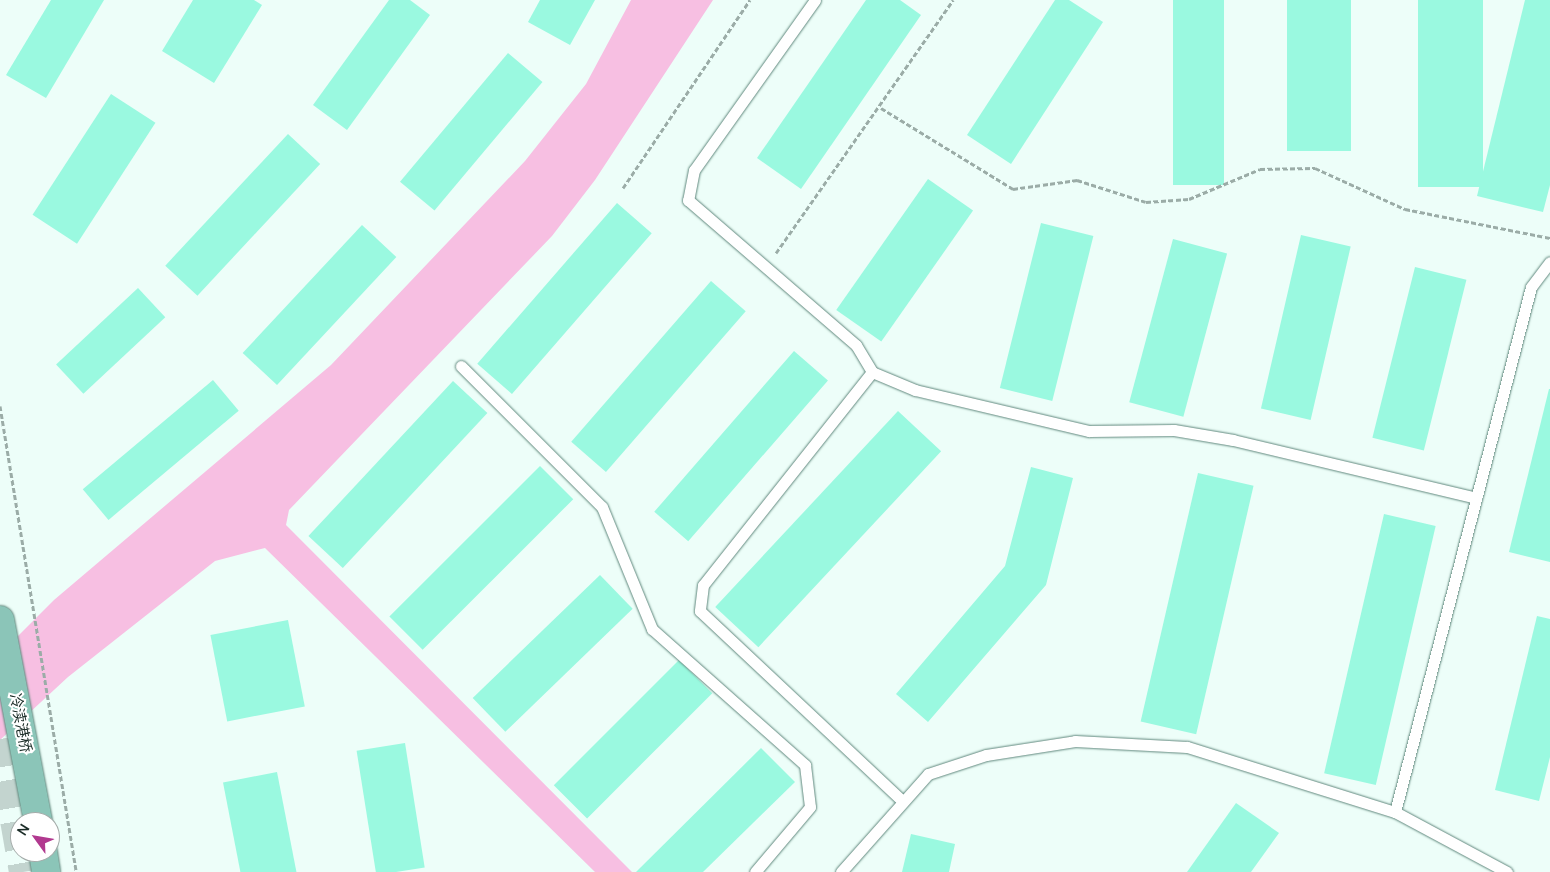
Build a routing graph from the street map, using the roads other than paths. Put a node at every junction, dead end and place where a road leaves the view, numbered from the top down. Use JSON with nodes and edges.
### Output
{"nodes":[{"id":1,"x":816,"y":0,"type":"edge"},
{"id":2,"x":1550,"y":262,"type":"edge"},
{"id":3,"x":461,"y":366,"type":"dead end"},
{"id":4,"x":872,"y":372,"type":"junction"},
{"id":5,"x":1476,"y":498,"type":"junction"},
{"id":6,"x":0,"y":620,"type":"edge"},
{"id":7,"x":900,"y":800,"type":"junction"},
{"id":8,"x":37,"y":812,"type":"edge"},
{"id":9,"x":1395,"y":812,"type":"junction"},
{"id":10,"x":755,"y":872,"type":"edge"},
{"id":11,"x":840,"y":872,"type":"edge"},
{"id":12,"x":1506,"y":872,"type":"edge"}],
"edges":[{"from":1,"to":4,"type":"lane"},
{"from":2,"to":5,"type":"lane"},
{"from":3,"to":10,"type":"lane"},
{"from":4,"to":5,"type":"lane"},
{"from":4,"to":7,"type":"lane"},
{"from":5,"to":9,"type":"lane"},
{"from":6,"to":8,"type":"main road","name":"冷渎港桥"},
{"from":7,"to":9,"type":"lane"},
{"from":7,"to":11,"type":"lane"},
{"from":9,"to":12,"type":"lane"}]}
